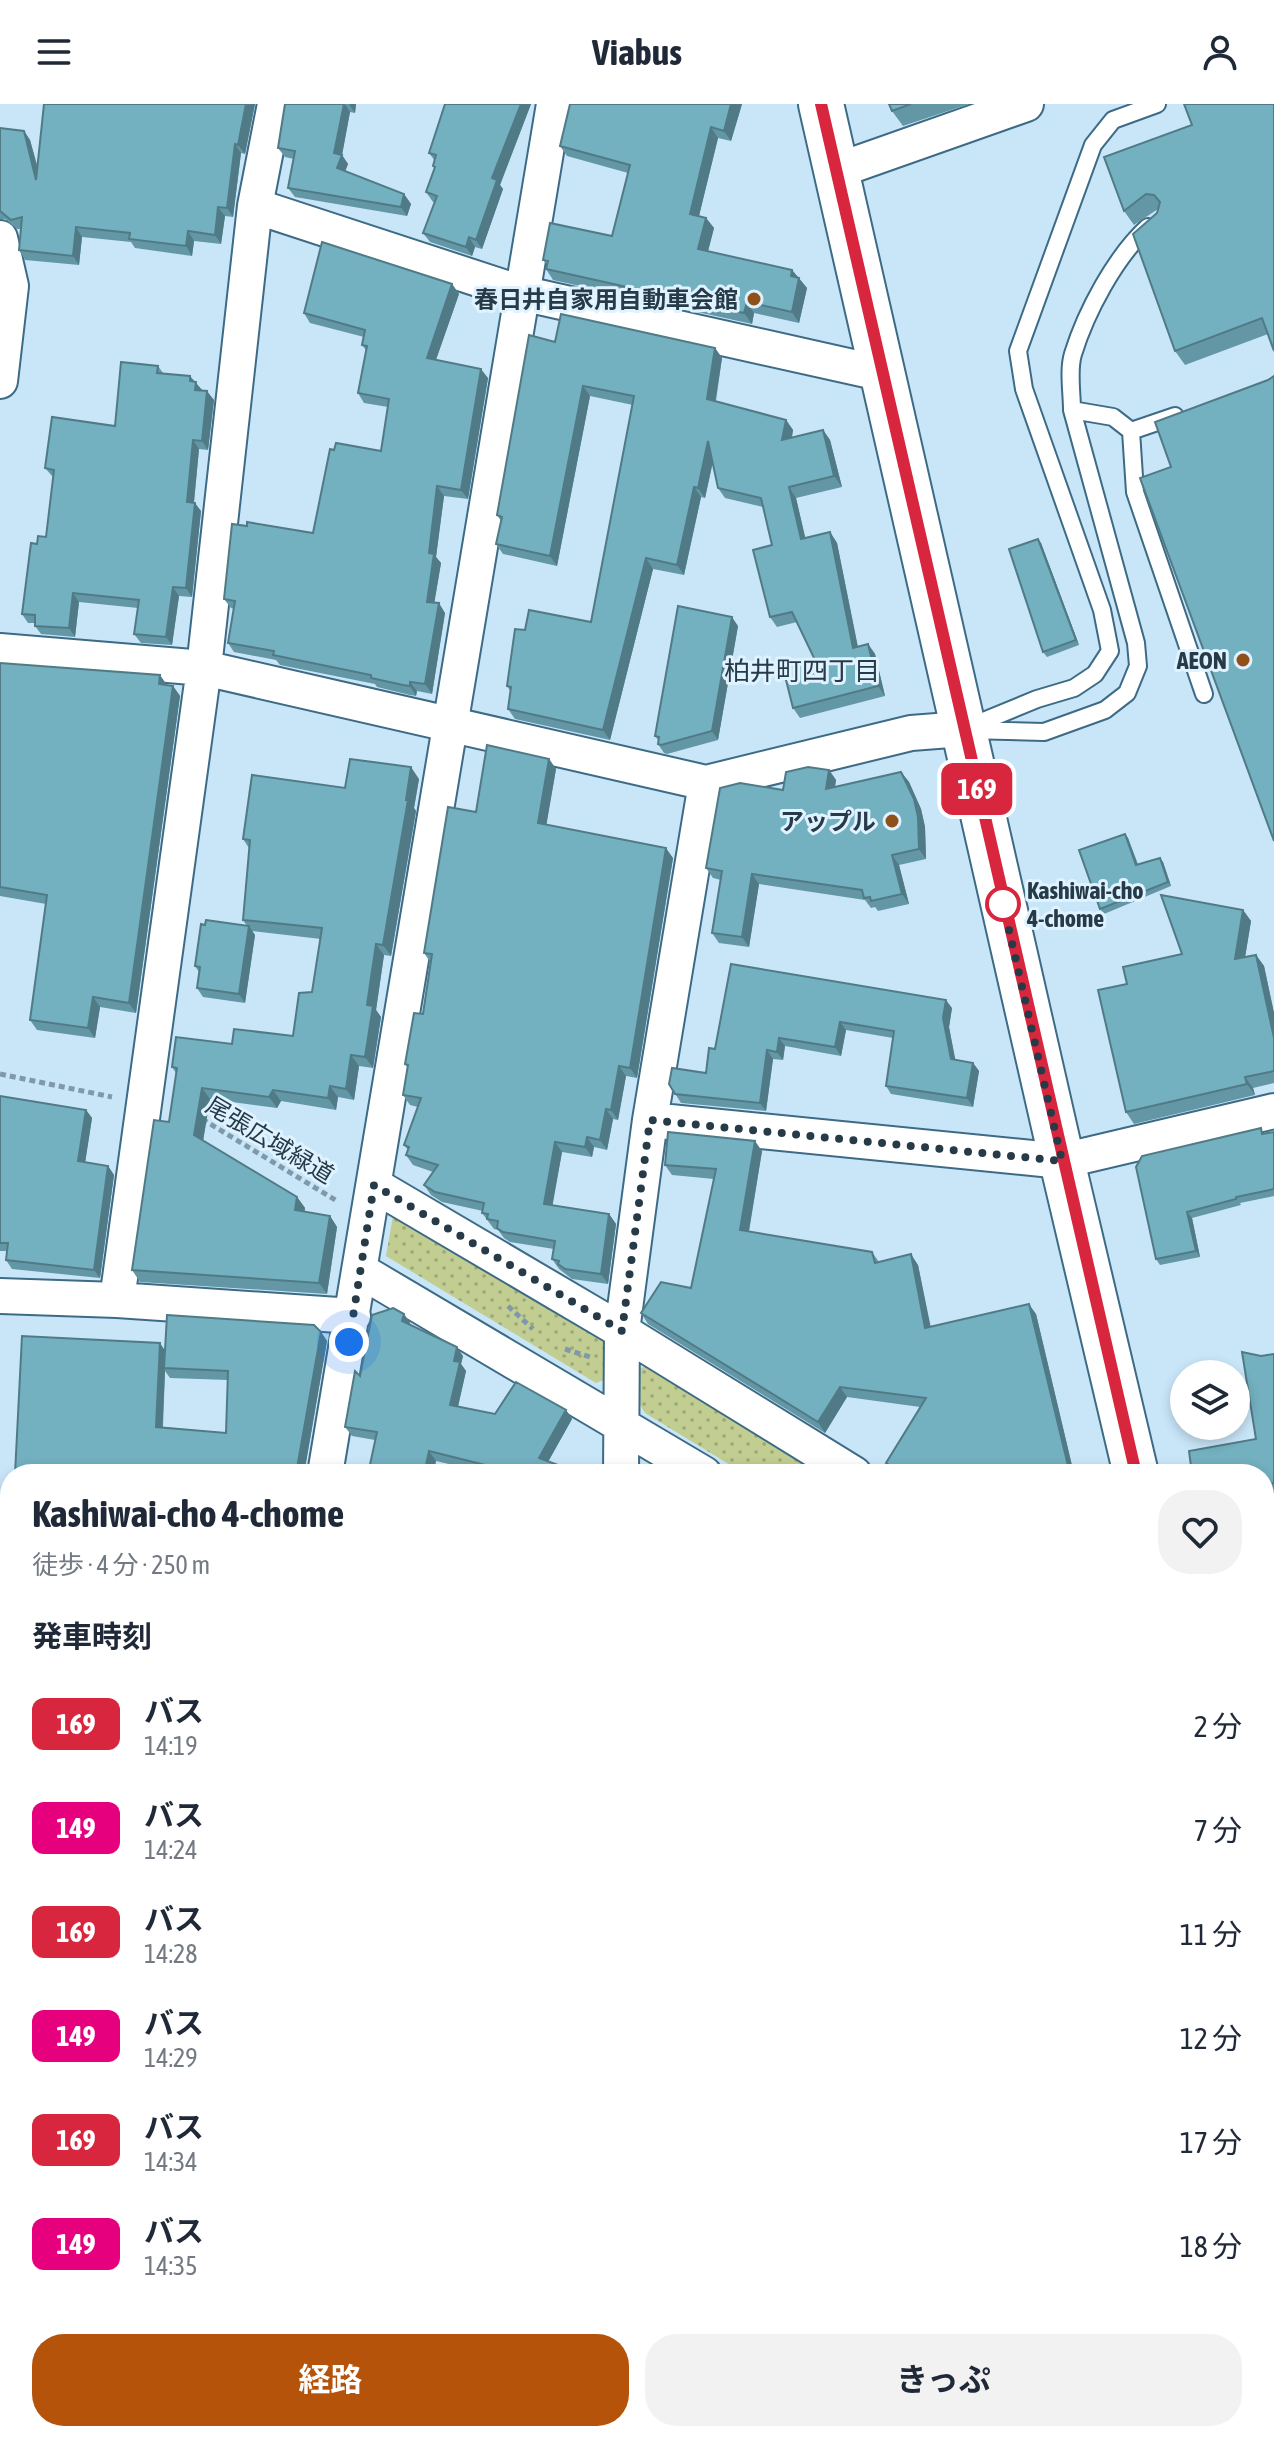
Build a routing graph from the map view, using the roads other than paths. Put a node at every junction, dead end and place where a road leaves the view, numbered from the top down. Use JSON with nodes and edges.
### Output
{"nodes":[{"id":1,"x":275,"y":104,"type":"edge"},
{"id":2,"x":554,"y":104,"type":"edge"},
{"id":3,"x":821,"y":104,"type":"edge"},
{"id":4,"x":1026,"y":104,"type":"edge"},
{"id":5,"x":1157,"y":104,"type":"edge"},
{"id":6,"x":836,"y":171,"type":"junction"},
{"id":7,"x":255,"y":206,"type":"junction"},
{"id":8,"x":1159,"y":219,"type":"edge"},
{"id":9,"x":0,"y":238,"type":"edge"},
{"id":10,"x":521,"y":293,"type":"junction"},
{"id":11,"x":884,"y":374,"type":"junction"},
{"id":12,"x":0,"y":381,"type":"edge"},
{"id":13,"x":1072,"y":410,"type":"junction"},
{"id":14,"x":1188,"y":412,"type":"edge"},
{"id":15,"x":1131,"y":431,"type":"junction"},
{"id":16,"x":0,"y":651,"type":"edge"},
{"id":17,"x":204,"y":668,"type":"junction"},
{"id":18,"x":1204,"y":694,"type":"dead end"},
{"id":19,"x":449,"y":726,"type":"junction"},
{"id":20,"x":963,"y":729,"type":"junction"},
{"id":21,"x":706,"y":783,"type":"junction"},
{"id":22,"x":1274,"y":1111,"type":"edge"},
{"id":23,"x":650,"y":1120,"type":"junction"},
{"id":24,"x":1062,"y":1161,"type":"junction"},
{"id":25,"x":374,"y":1185,"type":"junction"},
{"id":26,"x":361,"y":1271,"type":"junction"},
{"id":27,"x":0,"y":1296,"type":"edge"},
{"id":28,"x":117,"y":1300,"type":"junction"},
{"id":29,"x":353,"y":1316,"type":"junction"},
{"id":30,"x":622,"y":1331,"type":"junction"},
{"id":31,"x":623,"y":1426,"type":"junction"},
{"id":32,"x":327,"y":1464,"type":"edge"},
{"id":33,"x":621,"y":1464,"type":"edge"},
{"id":34,"x":687,"y":1464,"type":"edge"},
{"id":35,"x":838,"y":1464,"type":"edge"},
{"id":36,"x":1134,"y":1464,"type":"edge"}],
"edges":[{"from":1,"to":7,"type":"street"},
{"from":2,"to":10,"type":"street"},
{"from":3,"to":6,"type":"main road"},
{"from":4,"to":6,"type":"street"},
{"from":5,"to":20,"type":"lane"},
{"from":6,"to":11,"type":"main road"},
{"from":7,"to":10,"type":"street"},
{"from":7,"to":17,"type":"street"},
{"from":8,"to":13,"type":"lane"},
{"from":9,"to":12,"type":"street"},
{"from":10,"to":11,"type":"street"},
{"from":10,"to":19,"type":"street"},
{"from":11,"to":20,"type":"main road"},
{"from":13,"to":15,"type":"lane"},
{"from":13,"to":20,"type":"lane"},
{"from":14,"to":15,"type":"lane"},
{"from":15,"to":18,"type":"lane"},
{"from":16,"to":17,"type":"street"},
{"from":17,"to":19,"type":"street"},
{"from":17,"to":28,"type":"street"},
{"from":19,"to":21,"type":"street"},
{"from":19,"to":25,"type":"street"},
{"from":20,"to":21,"type":"street"},
{"from":20,"to":24,"type":"main road"},
{"from":21,"to":23,"type":"street"},
{"from":22,"to":24,"type":"street"},
{"from":23,"to":24,"type":"street"},
{"from":23,"to":30,"type":"street"},
{"from":24,"to":36,"type":"main road"},
{"from":25,"to":26,"type":"street"},
{"from":25,"to":30,"type":"street"},
{"from":26,"to":29,"type":"street"},
{"from":26,"to":31,"type":"street"},
{"from":27,"to":28,"type":"street"},
{"from":28,"to":29,"type":"street"},
{"from":29,"to":32,"type":"street"},
{"from":30,"to":31,"type":"street"},
{"from":30,"to":35,"type":"street"},
{"from":31,"to":33,"type":"street"},
{"from":31,"to":34,"type":"street"}]}
